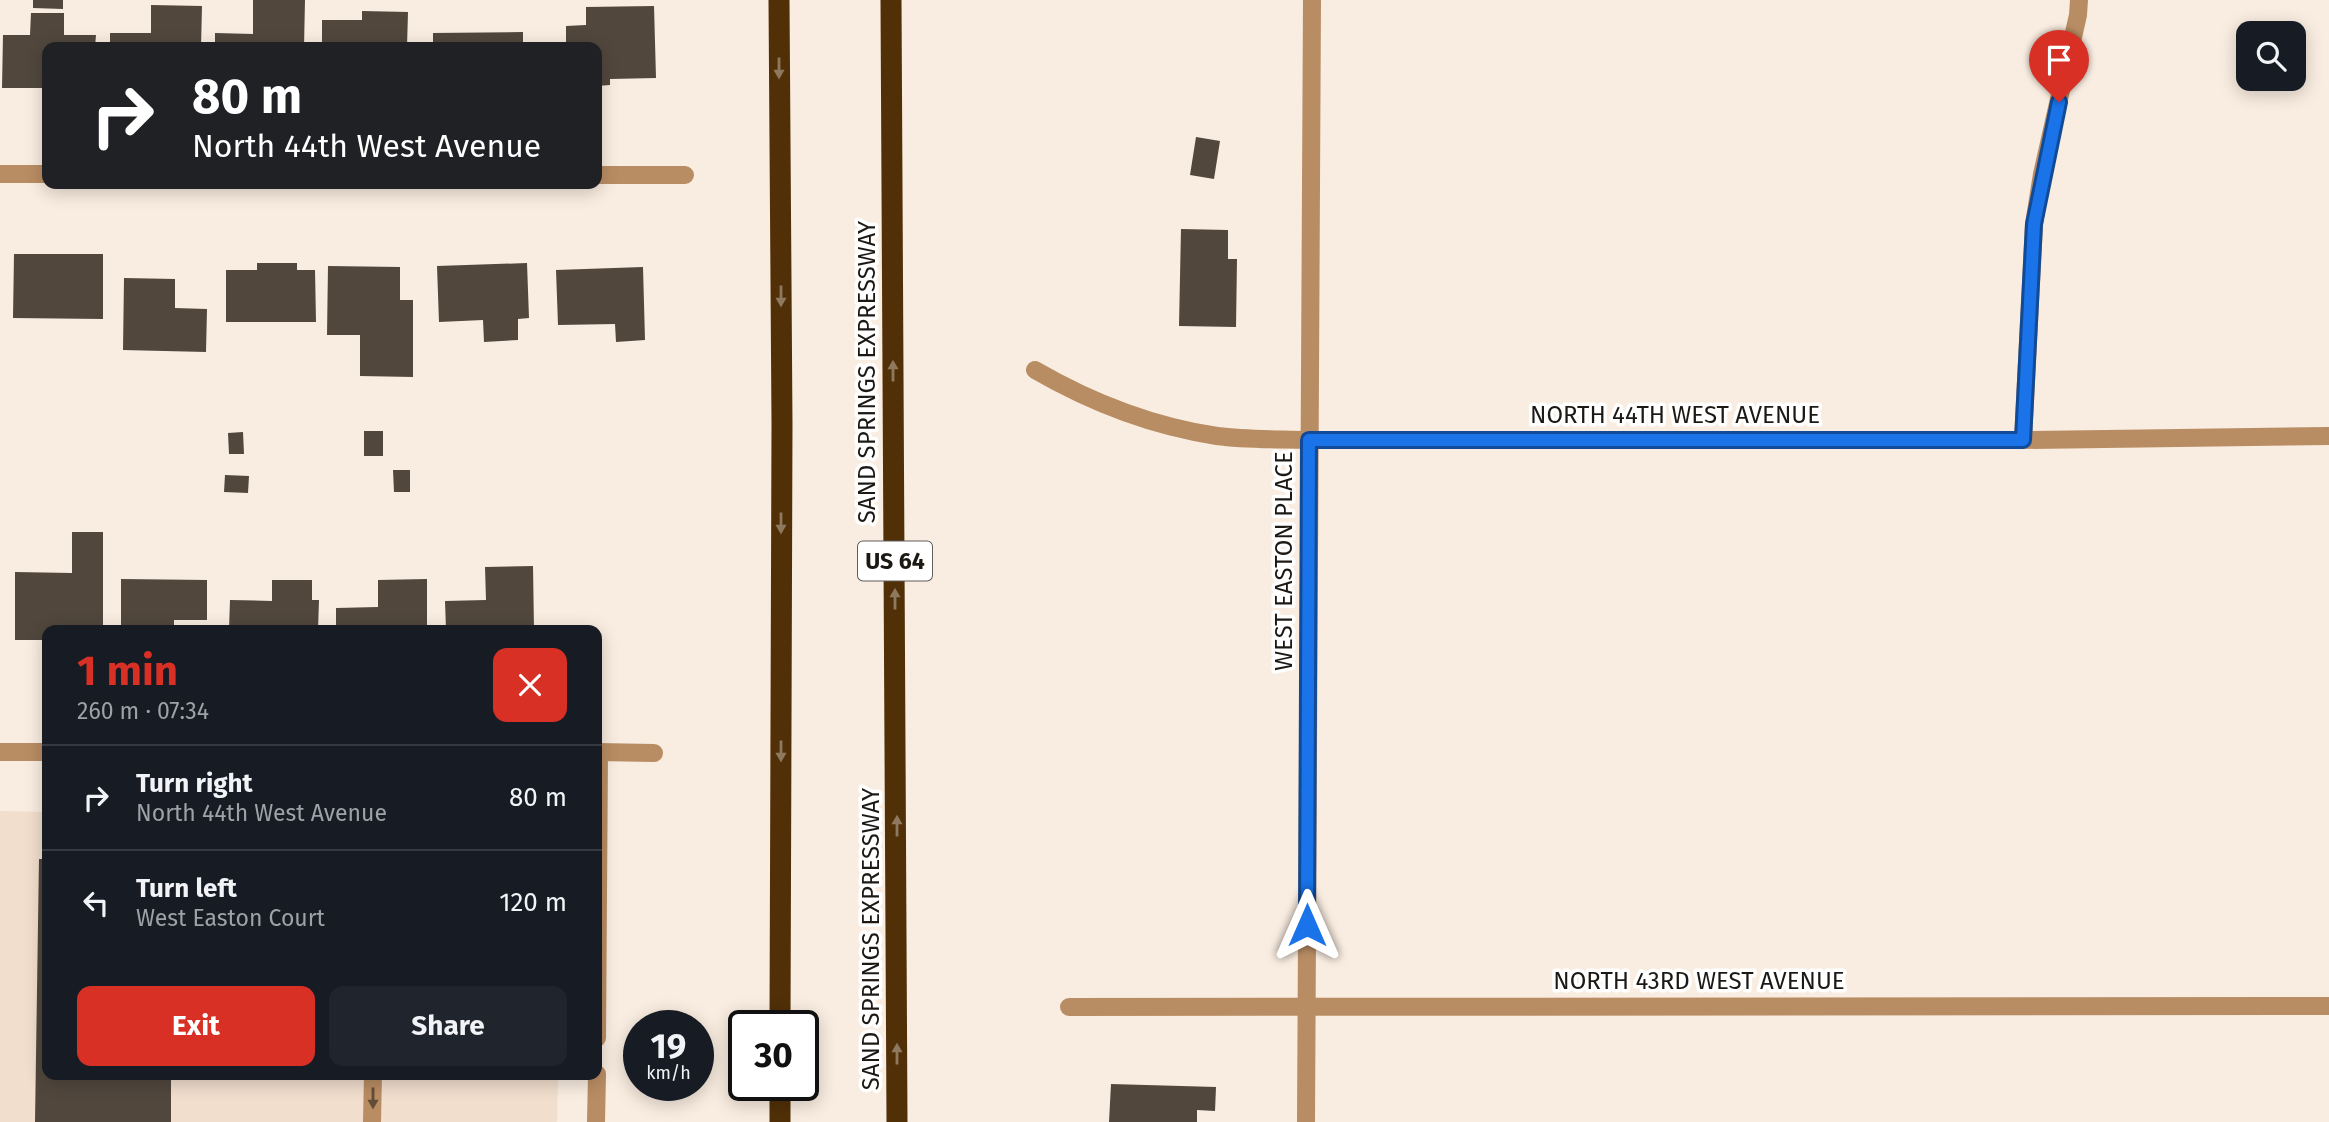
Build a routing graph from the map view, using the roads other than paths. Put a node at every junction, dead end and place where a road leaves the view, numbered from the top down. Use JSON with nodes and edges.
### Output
{"nodes":[{"id":1,"x":779,"y":0,"type":"edge"},
{"id":2,"x":891,"y":0,"type":"edge"},
{"id":3,"x":1312,"y":0,"type":"edge"},
{"id":4,"x":2079,"y":0,"type":"edge"},
{"id":5,"x":0,"y":174,"type":"edge"},
{"id":6,"x":42,"y":174,"type":"edge"},
{"id":7,"x":602,"y":174,"type":"edge"},
{"id":8,"x":685,"y":175,"type":"dead end"},
{"id":9,"x":1035,"y":370,"type":"dead end"},
{"id":10,"x":2329,"y":436,"type":"edge"},
{"id":11,"x":1309,"y":440,"type":"junction"},
{"id":12,"x":2023,"y":440,"type":"junction"},
{"id":13,"x":0,"y":751,"type":"edge"},
{"id":14,"x":42,"y":751,"type":"edge"},
{"id":15,"x":602,"y":751,"type":"edge"},
{"id":16,"x":654,"y":752,"type":"dead end"},
{"id":17,"x":1306,"y":1006,"type":"junction"},
{"id":18,"x":2329,"y":1006,"type":"edge"},
{"id":19,"x":1069,"y":1007,"type":"dead end"},
{"id":20,"x":780,"y":1010,"type":"edge"},
{"id":21,"x":373,"y":1080,"type":"edge"},
{"id":22,"x":597,"y":1080,"type":"edge"},
{"id":23,"x":780,"y":1101,"type":"edge"},
{"id":24,"x":372,"y":1122,"type":"edge"},
{"id":25,"x":596,"y":1122,"type":"edge"},
{"id":26,"x":779,"y":1122,"type":"edge"},
{"id":27,"x":897,"y":1122,"type":"edge"},
{"id":28,"x":1306,"y":1122,"type":"edge"}],
"edges":[{"from":1,"to":20,"type":"highway","one_way":true},
{"from":27,"to":2,"type":"highway","name":"SAND SPRINGS EXPRESSWAY","number":"US 64","one_way":true},
{"from":3,"to":11,"type":"street","name":"WEST EASTON PLACE"},
{"from":4,"to":12,"type":"street"},
{"from":5,"to":6,"type":"street"},
{"from":7,"to":8,"type":"street"},
{"from":9,"to":11,"type":"street","name":"NORTH 44TH WEST AVENUE"},
{"from":10,"to":12,"type":"street","name":"NORTH 44TH WEST AVENUE"},
{"from":11,"to":12,"type":"street","name":"NORTH 44TH WEST AVENUE"},
{"from":11,"to":17,"type":"street","name":"WEST EASTON PLACE"},
{"from":13,"to":14,"type":"street"},
{"from":15,"to":16,"type":"street"},
{"from":17,"to":18,"type":"street","name":"NORTH 43RD WEST AVENUE"},
{"from":17,"to":19,"type":"street","name":"NORTH 43RD WEST AVENUE"},
{"from":17,"to":28,"type":"street","name":"WEST EASTON PLACE"},
{"from":21,"to":24,"type":"street","one_way":true},
{"from":22,"to":25,"type":"street"},
{"from":23,"to":26,"type":"highway"}]}
